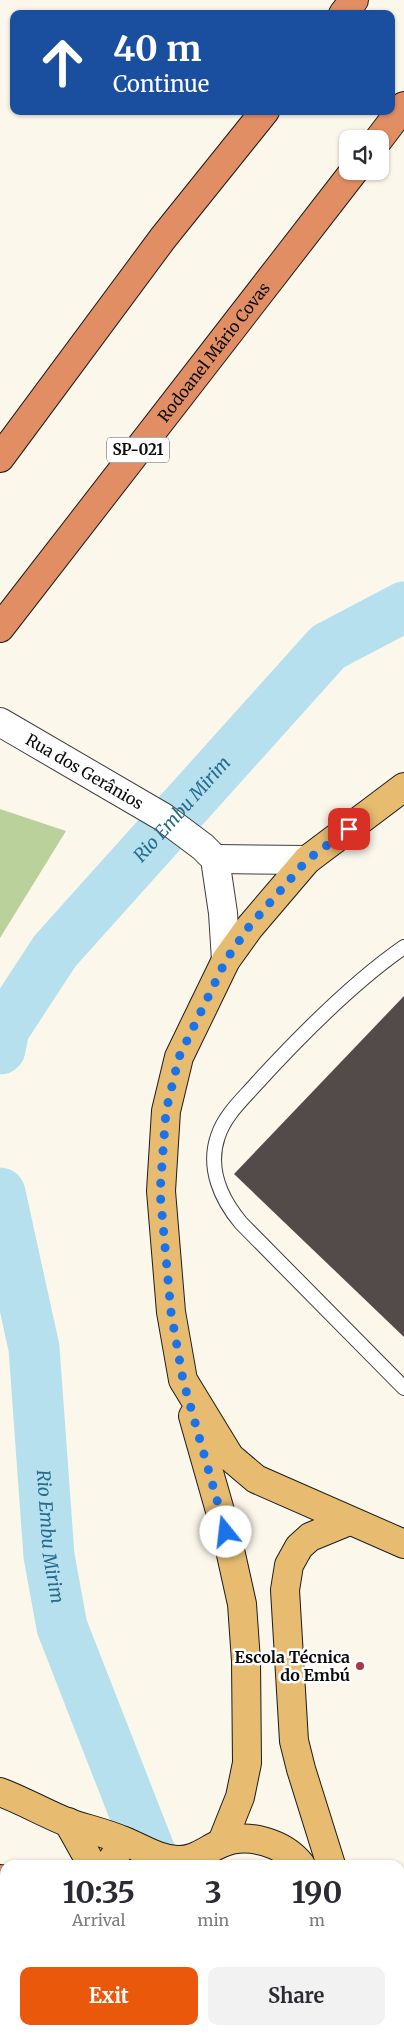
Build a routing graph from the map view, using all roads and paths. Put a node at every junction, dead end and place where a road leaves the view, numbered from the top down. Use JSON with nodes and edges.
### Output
{"nodes":[{"id":1,"x":354,"y":0,"type":"edge"},
{"id":2,"x":346,"y":10,"type":"edge"},
{"id":3,"x":404,"y":106,"type":"edge"},
{"id":4,"x":262,"y":115,"type":"edge"},
{"id":5,"x":386,"y":130,"type":"edge"},
{"id":6,"x":347,"y":180,"type":"edge"},
{"id":7,"x":0,"y":458,"type":"edge"},
{"id":8,"x":0,"y":628,"type":"edge"},
{"id":9,"x":0,"y":722,"type":"edge"},
{"id":10,"x":404,"y":787,"type":"edge"},
{"id":11,"x":209,"y":853,"type":"junction"},
{"id":12,"x":307,"y":860,"type":"junction"},
{"id":13,"x":404,"y":947,"type":"edge"},
{"id":14,"x":226,"y":960,"type":"junction"},
{"id":15,"x":183,"y":1380,"type":"junction"},
{"id":16,"x":404,"y":1388,"type":"edge"},
{"id":17,"x":349,"y":1521,"type":"junction"},
{"id":18,"x":404,"y":1544,"type":"edge"},
{"id":19,"x":0,"y":1792,"type":"edge"},
{"id":20,"x":68,"y":1822,"type":"junction"},
{"id":21,"x":222,"y":1842,"type":"junction"},
{"id":22,"x":131,"y":1844,"type":"junction"},
{"id":23,"x":89,"y":1860,"type":"edge"},
{"id":24,"x":114,"y":1860,"type":"edge"},
{"id":25,"x":295,"y":1860,"type":"edge"},
{"id":26,"x":329,"y":1860,"type":"edge"}],
"edges":[{"from":1,"to":2,"type":"highway"},
{"from":3,"to":5,"type":"highway"},
{"from":4,"to":7,"type":"highway"},
{"from":6,"to":8,"type":"highway","name":"Rodoanel Mário Covas","number":"SP-021"},
{"from":9,"to":11,"type":"street","name":"Rua dos Gerânios"},
{"from":10,"to":12,"type":"main road"},
{"from":11,"to":12,"type":"street"},
{"from":11,"to":14,"type":"street"},
{"from":12,"to":14,"type":"main road"},
{"from":13,"to":16,"type":"lane"},
{"from":14,"to":15,"type":"main road"},
{"from":15,"to":17,"type":"main road"},
{"from":15,"to":21,"type":"main road"},
{"from":17,"to":18,"type":"main road"},
{"from":17,"to":26,"type":"main road"},
{"from":19,"to":20,"type":"main road"},
{"from":20,"to":22,"type":"main road"},
{"from":20,"to":23,"type":"main road"},
{"from":21,"to":22,"type":"main road"},
{"from":21,"to":25,"type":"main road"},
{"from":22,"to":24,"type":"main road"}]}
